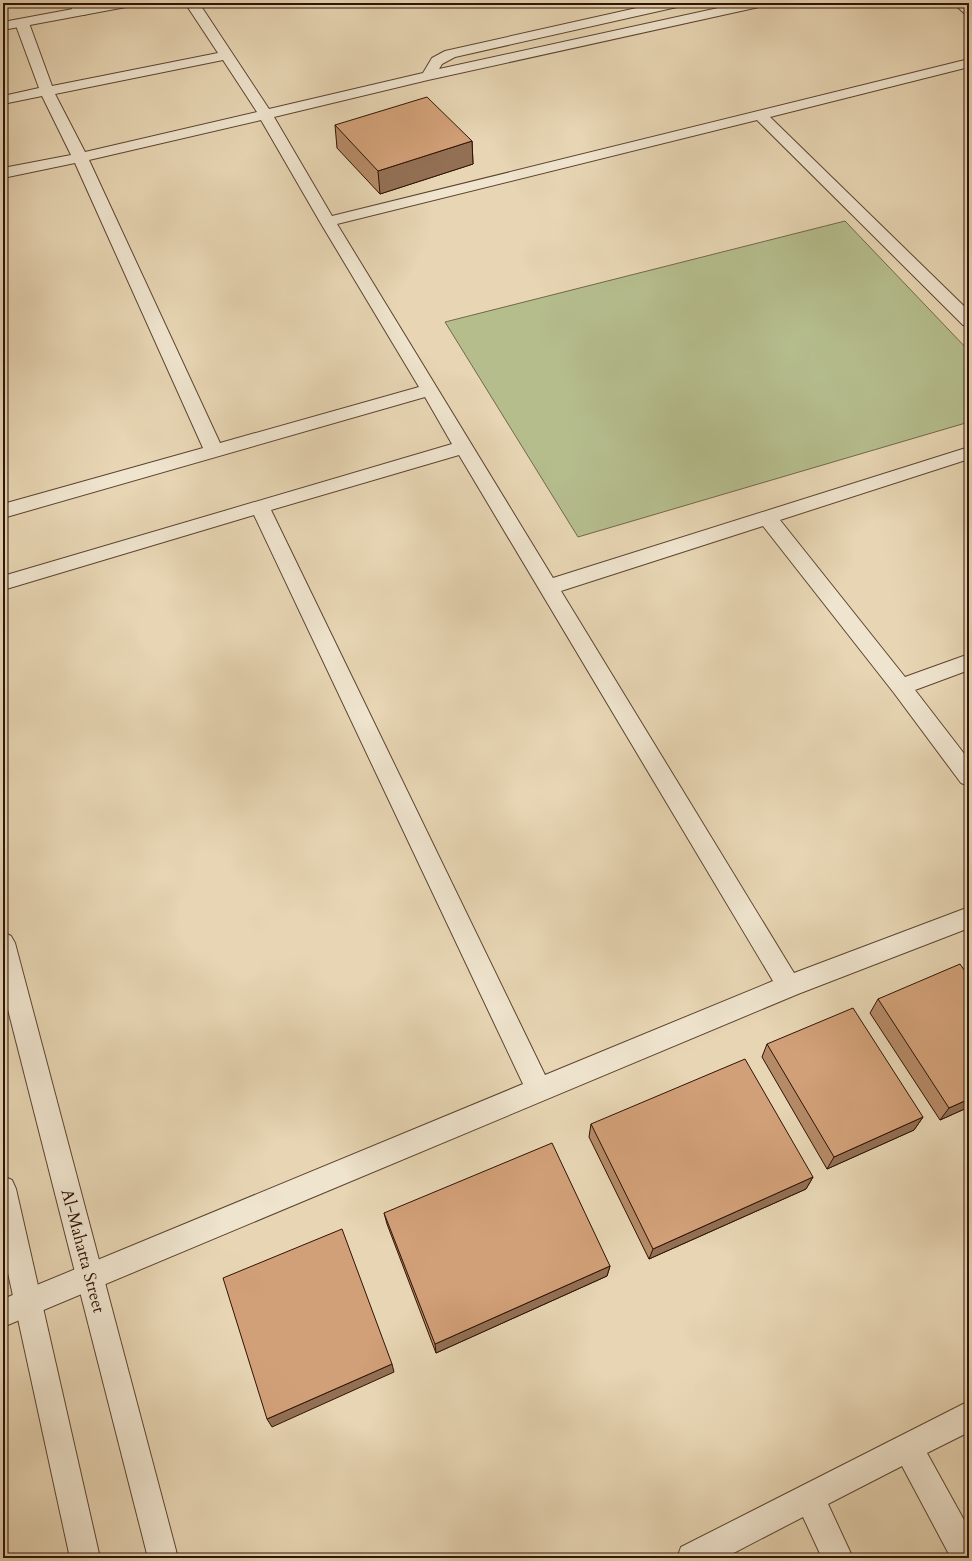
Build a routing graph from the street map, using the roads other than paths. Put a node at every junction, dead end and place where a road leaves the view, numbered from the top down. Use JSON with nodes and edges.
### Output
{"nodes":[{"id":1,"x":126,"y":3,"type":"edge"},
{"id":2,"x":192,"y":3,"type":"edge"},
{"id":3,"x":677,"y":3,"type":"edge"},
{"id":4,"x":759,"y":3,"type":"edge"},
{"id":5,"x":960,"y":3,"type":"edge"},
{"id":6,"x":78,"y":8,"type":"edge"},
{"id":7,"x":969,"y":10,"type":"edge"},
{"id":8,"x":22,"y":23,"type":"junction"},
{"id":9,"x":3,"y":26,"type":"edge"},
{"id":10,"x":227,"y":55,"type":"junction"},
{"id":11,"x":969,"y":63,"type":"edge"},
{"id":12,"x":428,"y":76,"type":"junction"},
{"id":13,"x":47,"y":91,"type":"junction"},
{"id":14,"x":3,"y":100,"type":"edge"},
{"id":15,"x":266,"y":115,"type":"junction"},
{"id":16,"x":760,"y":115,"type":"junction"},
{"id":17,"x":80,"y":158,"type":"junction"},
{"id":18,"x":3,"y":173,"type":"edge"},
{"id":19,"x":328,"y":222,"type":"junction"},
{"id":20,"x":969,"y":321,"type":"edge"},
{"id":21,"x":430,"y":390,"type":"junction"},
{"id":22,"x":463,"y":446,"type":"junction"},
{"id":23,"x":214,"y":451,"type":"junction"},
{"id":24,"x":969,"y":453,"type":"edge"},
{"id":25,"x":260,"y":507,"type":"junction"},
{"id":26,"x":3,"y":511,"type":"edge"},
{"id":27,"x":768,"y":517,"type":"junction"},
{"id":28,"x":3,"y":583,"type":"edge"},
{"id":29,"x":548,"y":587,"type":"junction"},
{"id":30,"x":969,"y":662,"type":"edge"},
{"id":31,"x":901,"y":687,"type":"junction"},
{"id":32,"x":969,"y":777,"type":"edge"},
{"id":33,"x":969,"y":916,"type":"edge"},
{"id":34,"x":3,"y":943,"type":"edge"},
{"id":35,"x":789,"y":986,"type":"junction"},
{"id":36,"x":539,"y":1092,"type":"junction"},
{"id":37,"x":3,"y":1189,"type":"edge"},
{"id":38,"x":90,"y":1278,"type":"junction"},
{"id":39,"x":29,"y":1303,"type":"junction"},
{"id":40,"x":3,"y":1313,"type":"edge"},
{"id":41,"x":969,"y":1416,"type":"edge"},
{"id":42,"x":908,"y":1447,"type":"junction"},
{"id":43,"x":808,"y":1498,"type":"junction"},
{"id":44,"x":85,"y":1558,"type":"edge"},
{"id":45,"x":163,"y":1558,"type":"edge"},
{"id":46,"x":692,"y":1558,"type":"edge"},
{"id":47,"x":838,"y":1558,"type":"edge"},
{"id":48,"x":968,"y":1558,"type":"edge"}],
"edges":[{"from":1,"to":6,"type":"street"},
{"from":2,"to":10,"type":"street"},
{"from":3,"to":12,"type":"street"},
{"from":4,"to":12,"type":"street"},
{"from":5,"to":7,"type":"street"},
{"from":6,"to":8,"type":"street"},
{"from":8,"to":9,"type":"street"},
{"from":8,"to":13,"type":"street"},
{"from":10,"to":13,"type":"street"},
{"from":10,"to":15,"type":"street"},
{"from":11,"to":16,"type":"street"},
{"from":12,"to":15,"type":"street"},
{"from":13,"to":14,"type":"street"},
{"from":13,"to":17,"type":"street"},
{"from":15,"to":17,"type":"street"},
{"from":15,"to":19,"type":"street"},
{"from":16,"to":19,"type":"street"},
{"from":16,"to":20,"type":"street"},
{"from":17,"to":18,"type":"street"},
{"from":17,"to":23,"type":"street"},
{"from":19,"to":21,"type":"street"},
{"from":21,"to":22,"type":"street"},
{"from":21,"to":23,"type":"street"},
{"from":22,"to":25,"type":"street"},
{"from":22,"to":29,"type":"street"},
{"from":23,"to":26,"type":"street"},
{"from":24,"to":27,"type":"street"},
{"from":25,"to":28,"type":"street"},
{"from":25,"to":36,"type":"street"},
{"from":27,"to":29,"type":"street"},
{"from":27,"to":31,"type":"street"},
{"from":29,"to":35,"type":"street"},
{"from":30,"to":31,"type":"street"},
{"from":31,"to":32,"type":"street"},
{"from":33,"to":35,"type":"street"},
{"from":34,"to":38,"type":"street","name":"Al-Mahatta Street"},
{"from":35,"to":36,"type":"street"},
{"from":36,"to":38,"type":"street"},
{"from":37,"to":39,"type":"street"},
{"from":38,"to":39,"type":"street"},
{"from":38,"to":45,"type":"street","name":"Al-Mahatta Street"},
{"from":39,"to":40,"type":"street"},
{"from":39,"to":44,"type":"street"},
{"from":41,"to":42,"type":"street"},
{"from":42,"to":43,"type":"street"},
{"from":42,"to":48,"type":"street"},
{"from":43,"to":46,"type":"street"},
{"from":43,"to":47,"type":"street"}]}
